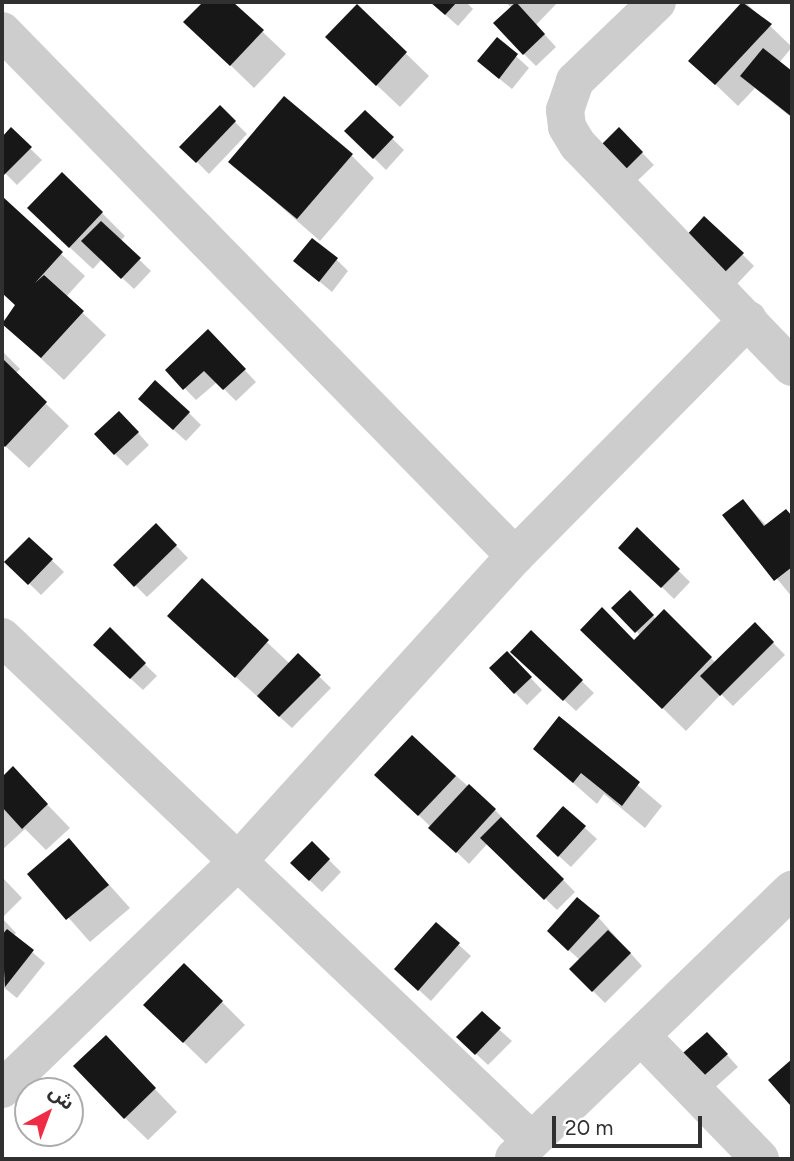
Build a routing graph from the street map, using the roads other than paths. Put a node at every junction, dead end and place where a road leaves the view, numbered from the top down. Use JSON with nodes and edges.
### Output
{"nodes":[{"id":1,"x":657,"y":2,"type":"edge"},
{"id":2,"x":2,"y":31,"type":"edge"},
{"id":3,"x":748,"y":320,"type":"junction"},
{"id":4,"x":792,"y":367,"type":"edge"},
{"id":5,"x":515,"y":556,"type":"junction"},
{"id":6,"x":2,"y":637,"type":"edge"},
{"id":7,"x":240,"y":859,"type":"junction"},
{"id":8,"x":792,"y":890,"type":"edge"},
{"id":9,"x":640,"y":1036,"type":"junction"},
{"id":10,"x":2,"y":1089,"type":"edge"},
{"id":11,"x":522,"y":1150,"type":"edge"},
{"id":12,"x":761,"y":1159,"type":"edge"}],
"edges":[{"from":1,"to":3,"type":"street"},
{"from":2,"to":5,"type":"street"},
{"from":3,"to":4,"type":"street"},
{"from":3,"to":5,"type":"street"},
{"from":5,"to":7,"type":"street"},
{"from":6,"to":7,"type":"street"},
{"from":7,"to":10,"type":"street"},
{"from":7,"to":11,"type":"street"},
{"from":8,"to":9,"type":"street"},
{"from":9,"to":11,"type":"street"},
{"from":9,"to":12,"type":"street"}]}
